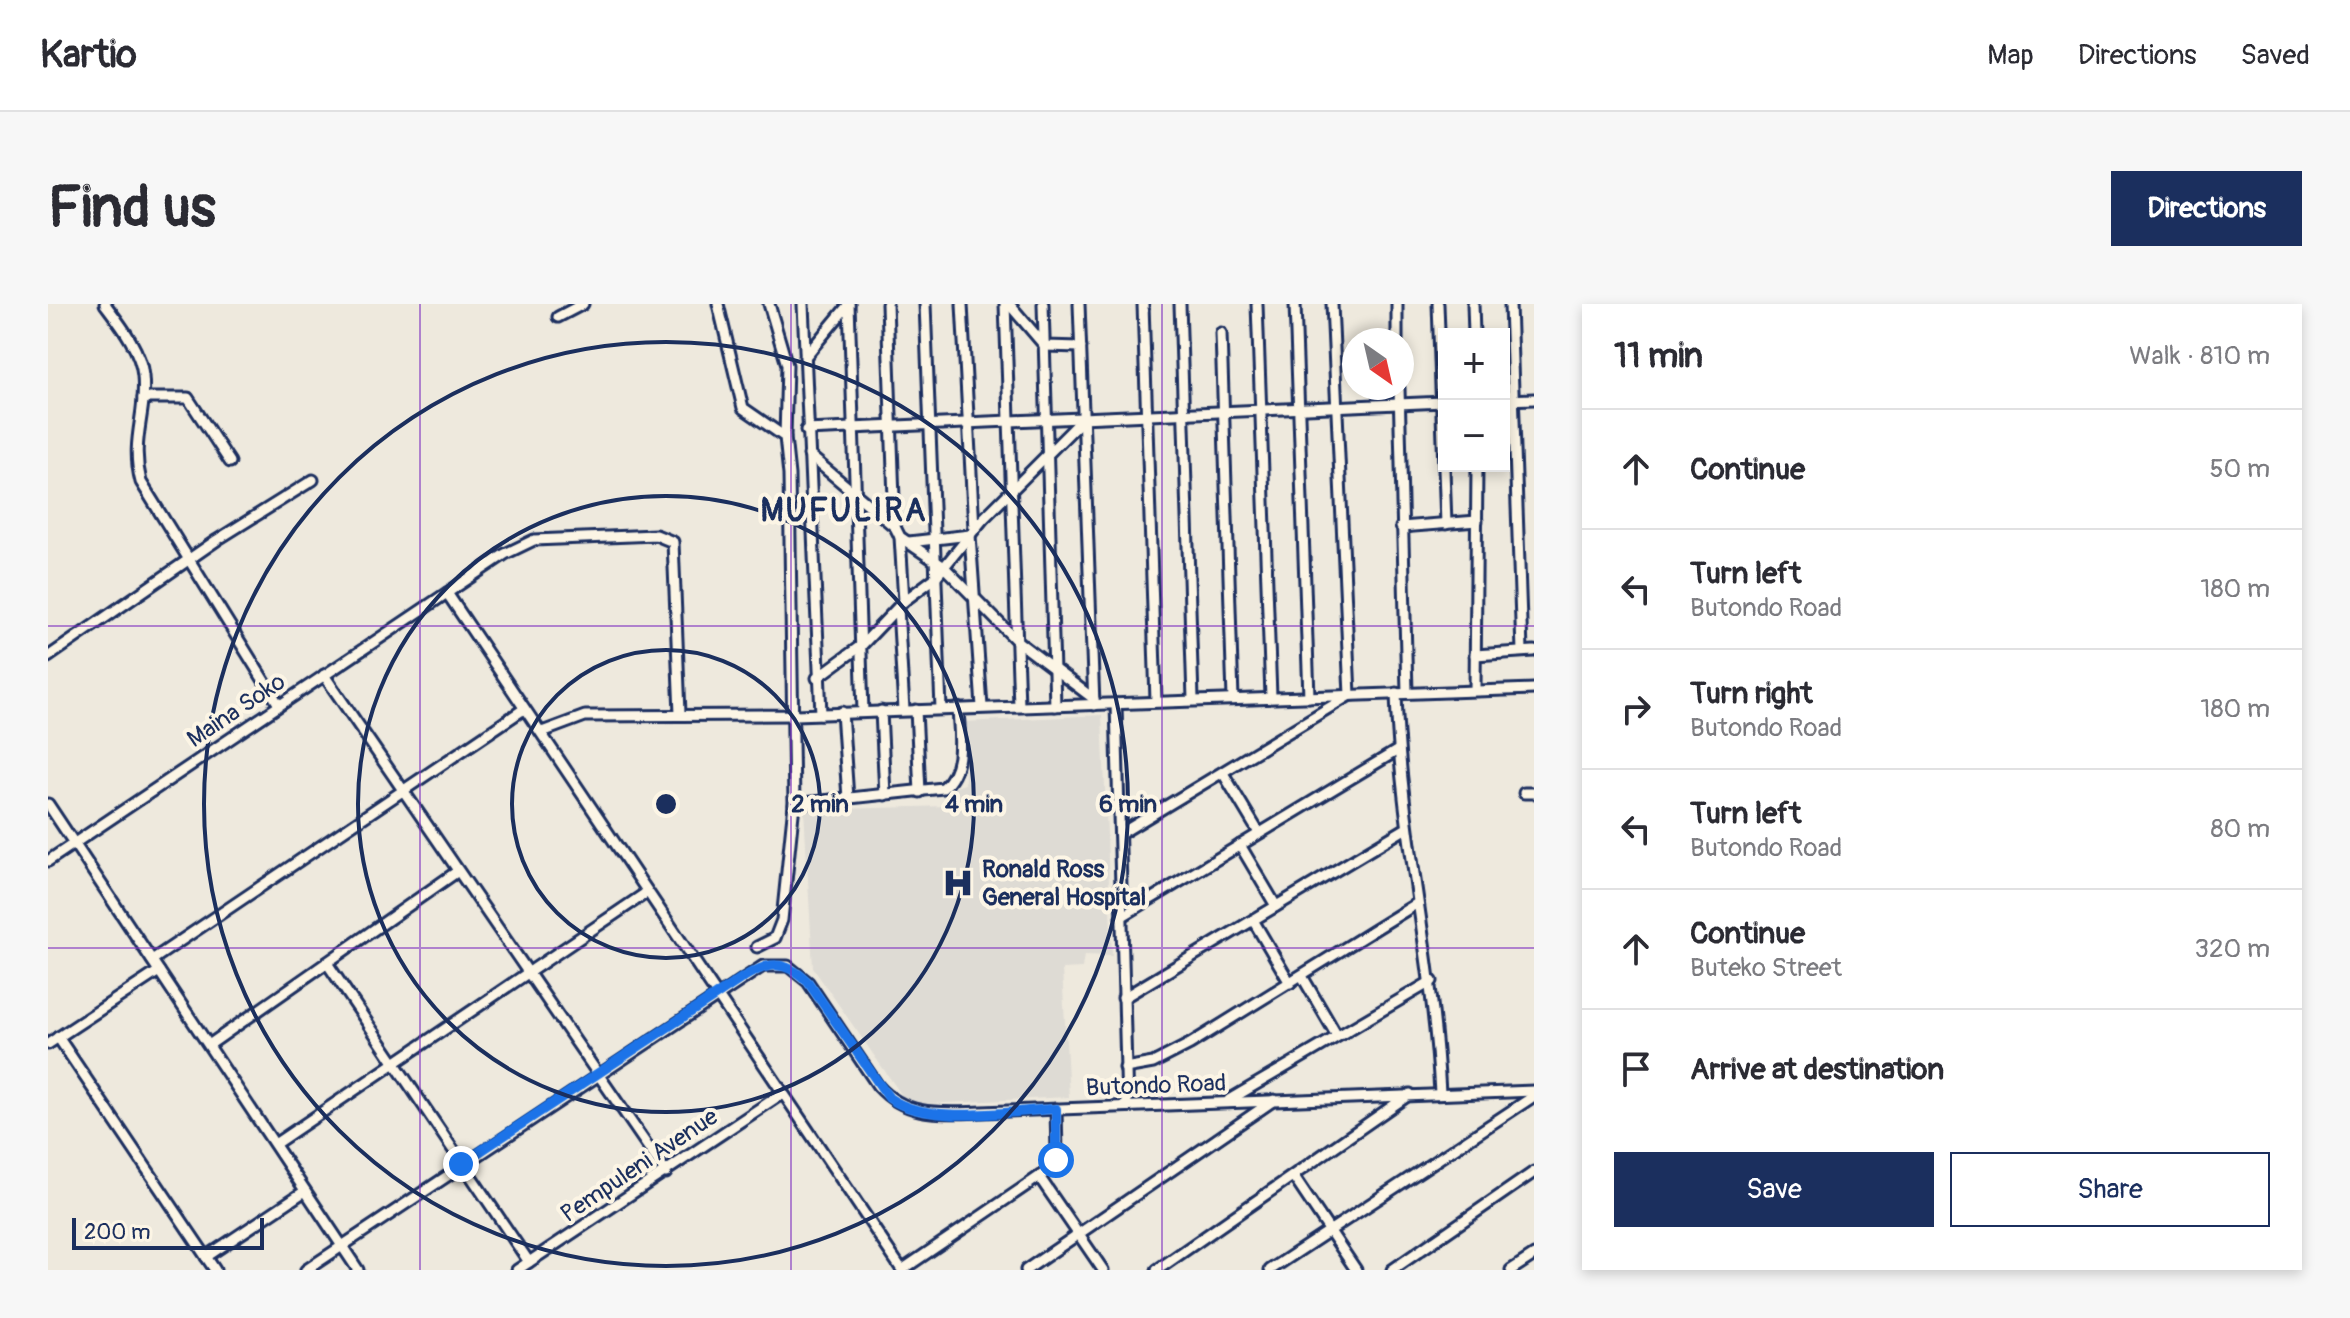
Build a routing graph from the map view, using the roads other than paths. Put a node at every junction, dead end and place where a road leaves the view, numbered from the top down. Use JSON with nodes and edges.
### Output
{"nodes":[{"id":1,"x":105,"y":304,"type":"edge"},
{"id":2,"x":583,"y":304,"type":"edge"},
{"id":3,"x":718,"y":304,"type":"edge"},
{"id":4,"x":769,"y":304,"type":"edge"},
{"id":5,"x":803,"y":304,"type":"edge"},
{"id":6,"x":887,"y":304,"type":"edge"},
{"id":7,"x":925,"y":304,"type":"edge"},
{"id":8,"x":962,"y":304,"type":"edge"},
{"id":9,"x":1007,"y":304,"type":"edge"},
{"id":10,"x":1043,"y":304,"type":"edge"},
{"id":11,"x":1079,"y":304,"type":"edge"},
{"id":12,"x":1143,"y":304,"type":"edge"},
{"id":13,"x":1180,"y":304,"type":"edge"},
{"id":14,"x":1257,"y":304,"type":"edge"},
{"id":15,"x":1295,"y":304,"type":"edge"},
{"id":16,"x":1332,"y":304,"type":"edge"},
{"id":17,"x":1397,"y":304,"type":"edge"},
{"id":18,"x":1438,"y":304,"type":"edge"},
{"id":19,"x":1473,"y":304,"type":"edge"},
{"id":20,"x":1510,"y":304,"type":"edge"},
{"id":21,"x":558,"y":317,"type":"dead end"},
{"id":22,"x":1397,"y":328,"type":"edge"},
{"id":23,"x":1474,"y":328,"type":"edge"},
{"id":24,"x":1510,"y":328,"type":"edge"},
{"id":25,"x":1221,"y":333,"type":"dead end"},
{"id":26,"x":1045,"y":346,"type":"junction"},
{"id":27,"x":1081,"y":347,"type":"junction"},
{"id":28,"x":805,"y":357,"type":"junction"},
{"id":29,"x":143,"y":398,"type":"junction"},
{"id":30,"x":1534,"y":399,"type":"edge"},
{"id":31,"x":1399,"y":400,"type":"edge"},
{"id":32,"x":1443,"y":400,"type":"edge"},
{"id":33,"x":1510,"y":400,"type":"edge"},
{"id":34,"x":1438,"y":402,"type":"edge"},
{"id":35,"x":1399,"y":404,"type":"junction"},
{"id":36,"x":1335,"y":407,"type":"junction"},
{"id":37,"x":1299,"y":408,"type":"junction"},
{"id":38,"x":1261,"y":410,"type":"junction"},
{"id":39,"x":1222,"y":412,"type":"junction"},
{"id":40,"x":1184,"y":413,"type":"junction"},
{"id":41,"x":1147,"y":415,"type":"junction"},
{"id":42,"x":1084,"y":418,"type":"junction"},
{"id":43,"x":1047,"y":419,"type":"junction"},
{"id":44,"x":1510,"y":419,"type":"edge"},
{"id":45,"x":1008,"y":421,"type":"junction"},
{"id":46,"x":969,"y":423,"type":"junction"},
{"id":47,"x":930,"y":425,"type":"junction"},
{"id":48,"x":893,"y":426,"type":"junction"},
{"id":49,"x":854,"y":428,"type":"junction"},
{"id":50,"x":806,"y":430,"type":"junction"},
{"id":51,"x":785,"y":437,"type":"junction"},
{"id":52,"x":1048,"y":454,"type":"junction"},
{"id":53,"x":809,"y":455,"type":"junction"},
{"id":54,"x":230,"y":462,"type":"dead end"},
{"id":55,"x":1445,"y":472,"type":"edge"},
{"id":56,"x":1477,"y":472,"type":"edge"},
{"id":57,"x":313,"y":480,"type":"dead end"},
{"id":58,"x":1011,"y":489,"type":"junction"},
{"id":59,"x":858,"y":497,"type":"junction"},
{"id":60,"x":1477,"y":521,"type":"junction"},
{"id":61,"x":1446,"y":524,"type":"junction"},
{"id":62,"x":1401,"y":527,"type":"junction"},
{"id":63,"x":972,"y":532,"type":"junction"},
{"id":64,"x":901,"y":536,"type":"junction"},
{"id":65,"x":933,"y":538,"type":"junction"},
{"id":66,"x":933,"y":558,"type":"junction"},
{"id":67,"x":188,"y":562,"type":"junction"},
{"id":68,"x":944,"y":567,"type":"junction"},
{"id":69,"x":935,"y":578,"type":"junction"},
{"id":70,"x":447,"y":593,"type":"junction"},
{"id":71,"x":974,"y":598,"type":"junction"},
{"id":72,"x":901,"y":605,"type":"junction"},
{"id":73,"x":1017,"y":641,"type":"junction"},
{"id":74,"x":862,"y":645,"type":"junction"},
{"id":75,"x":1522,"y":651,"type":"junction"},
{"id":76,"x":1534,"y":651,"type":"edge"},
{"id":77,"x":1475,"y":655,"type":"junction"},
{"id":78,"x":48,"y":657,"type":"edge"},
{"id":79,"x":1054,"y":671,"type":"junction"},
{"id":80,"x":324,"y":675,"type":"junction"},
{"id":81,"x":817,"y":678,"type":"junction"},
{"id":82,"x":1534,"y":689,"type":"edge"},
{"id":83,"x":1475,"y":690,"type":"junction"},
{"id":84,"x":1402,"y":693,"type":"junction"},
{"id":85,"x":1350,"y":695,"type":"junction"},
{"id":86,"x":1271,"y":697,"type":"junction"},
{"id":87,"x":1309,"y":697,"type":"junction"},
{"id":88,"x":1193,"y":699,"type":"junction"},
{"id":89,"x":1233,"y":699,"type":"junction"},
{"id":90,"x":1156,"y":701,"type":"junction"},
{"id":91,"x":1094,"y":702,"type":"junction"},
{"id":92,"x":1116,"y":704,"type":"junction"},
{"id":93,"x":279,"y":705,"type":"junction"},
{"id":94,"x":1019,"y":706,"type":"junction"},
{"id":95,"x":1055,"y":706,"type":"junction"},
{"id":96,"x":982,"y":707,"type":"junction"},
{"id":97,"x":958,"y":708,"type":"junction"},
{"id":98,"x":524,"y":709,"type":"junction"},
{"id":99,"x":941,"y":709,"type":"junction"},
{"id":100,"x":904,"y":710,"type":"junction"},
{"id":101,"x":916,"y":710,"type":"junction"},
{"id":102,"x":881,"y":711,"type":"junction"},
{"id":103,"x":842,"y":712,"type":"junction"},
{"id":104,"x":863,"y":712,"type":"junction"},
{"id":105,"x":680,"y":714,"type":"junction"},
{"id":106,"x":821,"y":714,"type":"junction"},
{"id":107,"x":795,"y":715,"type":"junction"},
{"id":108,"x":542,"y":732,"type":"junction"},
{"id":109,"x":1398,"y":750,"type":"junction"},
{"id":110,"x":1223,"y":773,"type":"junction"},
{"id":111,"x":403,"y":790,"type":"junction"},
{"id":112,"x":920,"y":792,"type":"junction"},
{"id":113,"x":885,"y":795,"type":"junction"},
{"id":114,"x":848,"y":798,"type":"junction"},
{"id":115,"x":48,"y":804,"type":"edge"},
{"id":116,"x":794,"y":804,"type":"junction"},
{"id":117,"x":1405,"y":829,"type":"junction"},
{"id":118,"x":1259,"y":833,"type":"junction"},
{"id":119,"x":1120,"y":834,"type":"junction"},
{"id":120,"x":74,"y":843,"type":"junction"},
{"id":121,"x":1240,"y":845,"type":"junction"},
{"id":122,"x":48,"y":861,"type":"edge"},
{"id":123,"x":458,"y":871,"type":"junction"},
{"id":124,"x":646,"y":893,"type":"junction"},
{"id":125,"x":1416,"y":904,"type":"junction"},
{"id":126,"x":1276,"y":906,"type":"junction"},
{"id":127,"x":1121,"y":917,"type":"junction"},
{"id":128,"x":1253,"y":920,"type":"junction"},
{"id":129,"x":757,"y":947,"type":"dead end"},
{"id":130,"x":152,"y":960,"type":"junction"},
{"id":131,"x":327,"y":963,"type":"junction"},
{"id":132,"x":159,"y":971,"type":"junction"},
{"id":133,"x":527,"y":973,"type":"junction"},
{"id":134,"x":1302,"y":976,"type":"junction"},
{"id":135,"x":1432,"y":981,"type":"junction"},
{"id":136,"x":1290,"y":983,"type":"junction"},
{"id":137,"x":715,"y":996,"type":"junction"},
{"id":138,"x":1123,"y":998,"type":"junction"},
{"id":139,"x":1337,"y":1036,"type":"junction"},
{"id":140,"x":58,"y":1037,"type":"junction"},
{"id":141,"x":48,"y":1044,"type":"edge"},
{"id":142,"x":209,"y":1045,"type":"junction"},
{"id":143,"x":393,"y":1063,"type":"junction"},
{"id":144,"x":1125,"y":1068,"type":"junction"},
{"id":145,"x":597,"y":1073,"type":"junction"},
{"id":146,"x":783,"y":1093,"type":"junction"},
{"id":147,"x":1440,"y":1093,"type":"junction"},
{"id":148,"x":1534,"y":1093,"type":"edge"},
{"id":149,"x":1411,"y":1094,"type":"junction"},
{"id":150,"x":1276,"y":1099,"type":"junction"},
{"id":151,"x":1226,"y":1102,"type":"junction"},
{"id":152,"x":1127,"y":1106,"type":"junction"},
{"id":153,"x":1056,"y":1109,"type":"junction"},
{"id":154,"x":275,"y":1144,"type":"junction"},
{"id":155,"x":461,"y":1164,"type":"junction"},
{"id":156,"x":1534,"y":1172,"type":"edge"},
{"id":157,"x":666,"y":1173,"type":"junction"},
{"id":158,"x":1293,"y":1176,"type":"junction"},
{"id":159,"x":1040,"y":1178,"type":"junction"},
{"id":160,"x":305,"y":1191,"type":"junction"},
{"id":161,"x":1329,"y":1230,"type":"junction"},
{"id":162,"x":1080,"y":1234,"type":"junction"},
{"id":163,"x":342,"y":1246,"type":"junction"},
{"id":164,"x":1534,"y":1255,"type":"edge"},
{"id":165,"x":206,"y":1257,"type":"junction"},
{"id":166,"x":529,"y":1262,"type":"junction"},
{"id":167,"x":215,"y":1270,"type":"edge"},
{"id":168,"x":306,"y":1270,"type":"edge"},
{"id":169,"x":358,"y":1270,"type":"edge"},
{"id":170,"x":517,"y":1270,"type":"edge"},
{"id":171,"x":1026,"y":1270,"type":"edge"},
{"id":172,"x":1103,"y":1270,"type":"edge"},
{"id":173,"x":1157,"y":1270,"type":"edge"},
{"id":174,"x":1270,"y":1270,"type":"edge"},
{"id":175,"x":1356,"y":1270,"type":"edge"},
{"id":176,"x":1392,"y":1270,"type":"edge"},
{"id":177,"x":1511,"y":1270,"type":"edge"}],
"edges":[{"from":1,"to":29,"type":"street"},
{"from":2,"to":21,"type":"street"},
{"from":3,"to":51,"type":"street"},
{"from":4,"to":51,"type":"street"},
{"from":5,"to":28,"type":"street"},
{"from":6,"to":48,"type":"street"},
{"from":7,"to":47,"type":"street"},
{"from":8,"to":46,"type":"street"},
{"from":9,"to":26,"type":"street"},
{"from":9,"to":45,"type":"street"},
{"from":10,"to":26,"type":"street"},
{"from":11,"to":27,"type":"street"},
{"from":12,"to":41,"type":"street"},
{"from":13,"to":40,"type":"street"},
{"from":14,"to":38,"type":"street"},
{"from":15,"to":37,"type":"street"},
{"from":16,"to":36,"type":"street"},
{"from":17,"to":22,"type":"street"},
{"from":18,"to":32,"type":"street"},
{"from":19,"to":23,"type":"street"},
{"from":20,"to":24,"type":"street"},
{"from":25,"to":39,"type":"street"},
{"from":26,"to":27,"type":"street"},
{"from":26,"to":43,"type":"street"},
{"from":27,"to":42,"type":"street"},
{"from":28,"to":49,"type":"street"},
{"from":28,"to":50,"type":"street"},
{"from":29,"to":54,"type":"street"},
{"from":29,"to":67,"type":"street"},
{"from":30,"to":33,"type":"street"},
{"from":31,"to":35,"type":"street"},
{"from":34,"to":35,"type":"street"},
{"from":35,"to":36,"type":"street"},
{"from":35,"to":62,"type":"street"},
{"from":36,"to":37,"type":"street"},
{"from":36,"to":85,"type":"street"},
{"from":37,"to":38,"type":"street"},
{"from":37,"to":87,"type":"street"},
{"from":38,"to":39,"type":"street"},
{"from":38,"to":86,"type":"street"},
{"from":39,"to":40,"type":"street"},
{"from":39,"to":89,"type":"street"},
{"from":40,"to":41,"type":"street"},
{"from":40,"to":88,"type":"street"},
{"from":41,"to":42,"type":"street"},
{"from":41,"to":90,"type":"street"},
{"from":42,"to":43,"type":"street"},
{"from":42,"to":52,"type":"street"},
{"from":42,"to":91,"type":"street"},
{"from":43,"to":45,"type":"street"},
{"from":43,"to":52,"type":"street"},
{"from":44,"to":75,"type":"street"},
{"from":45,"to":46,"type":"street"},
{"from":45,"to":58,"type":"street"},
{"from":46,"to":47,"type":"street"},
{"from":46,"to":63,"type":"street"},
{"from":47,"to":48,"type":"street"},
{"from":47,"to":65,"type":"street"},
{"from":48,"to":49,"type":"street"},
{"from":48,"to":64,"type":"street"},
{"from":49,"to":50,"type":"street"},
{"from":49,"to":59,"type":"street"},
{"from":50,"to":53,"type":"street"},
{"from":51,"to":107,"type":"street"},
{"from":52,"to":58,"type":"street"},
{"from":52,"to":79,"type":"street"},
{"from":53,"to":59,"type":"street"},
{"from":53,"to":81,"type":"street"},
{"from":55,"to":61,"type":"street"},
{"from":56,"to":60,"type":"street"},
{"from":57,"to":67,"type":"street"},
{"from":58,"to":63,"type":"street"},
{"from":58,"to":73,"type":"street"},
{"from":59,"to":64,"type":"street"},
{"from":59,"to":74,"type":"street"},
{"from":60,"to":61,"type":"street"},
{"from":60,"to":77,"type":"street"},
{"from":61,"to":62,"type":"street"},
{"from":62,"to":84,"type":"street"},
{"from":63,"to":65,"type":"street"},
{"from":63,"to":68,"type":"street"},
{"from":63,"to":71,"type":"street"},
{"from":64,"to":65,"type":"street"},
{"from":64,"to":66,"type":"street"},
{"from":64,"to":72,"type":"street"},
{"from":65,"to":66,"type":"street"},
{"from":66,"to":68,"type":"street"},
{"from":66,"to":69,"type":"street"},
{"from":67,"to":78,"type":"street"},
{"from":67,"to":93,"type":"street"},
{"from":68,"to":69,"type":"street"},
{"from":68,"to":71,"type":"street"},
{"from":69,"to":72,"type":"street"},
{"from":69,"to":99,"type":"street"},
{"from":70,"to":80,"type":"street","name":"Maina Soko"},
{"from":70,"to":98,"type":"street"},
{"from":70,"to":105,"type":"street","name":"Maina Soko"},
{"from":71,"to":73,"type":"street"},
{"from":71,"to":96,"type":"street"},
{"from":72,"to":74,"type":"street"},
{"from":72,"to":100,"type":"street"},
{"from":73,"to":79,"type":"street"},
{"from":73,"to":94,"type":"street"},
{"from":74,"to":81,"type":"street"},
{"from":74,"to":104,"type":"street"},
{"from":75,"to":76,"type":"street"},
{"from":75,"to":77,"type":"street"},
{"from":77,"to":83,"type":"street"},
{"from":79,"to":91,"type":"street"},
{"from":79,"to":95,"type":"street"},
{"from":80,"to":93,"type":"street","name":"Maina Soko"},
{"from":80,"to":111,"type":"street"},
{"from":81,"to":106,"type":"street"},
{"from":82,"to":83,"type":"street"},
{"from":83,"to":84,"type":"street"},
{"from":84,"to":85,"type":"street"},
{"from":84,"to":109,"type":"street"},
{"from":85,"to":87,"type":"street"},
{"from":85,"to":110,"type":"street"},
{"from":86,"to":87,"type":"street"},
{"from":86,"to":89,"type":"street"},
{"from":88,"to":89,"type":"street"},
{"from":88,"to":90,"type":"street"},
{"from":90,"to":92,"type":"street"},
{"from":91,"to":92,"type":"street"},
{"from":91,"to":95,"type":"street"},
{"from":92,"to":119,"type":"street"},
{"from":93,"to":120,"type":"street","name":"Maina Soko"},
{"from":94,"to":95,"type":"street"},
{"from":94,"to":96,"type":"street"},
{"from":96,"to":97,"type":"street"},
{"from":97,"to":99,"type":"street"},
{"from":97,"to":112,"type":"street"},
{"from":98,"to":108,"type":"street"},
{"from":98,"to":111,"type":"street"},
{"from":99,"to":101,"type":"street"},
{"from":100,"to":101,"type":"street"},
{"from":100,"to":102,"type":"street"},
{"from":101,"to":112,"type":"street"},
{"from":102,"to":104,"type":"street"},
{"from":102,"to":113,"type":"street"},
{"from":103,"to":104,"type":"street"},
{"from":103,"to":106,"type":"street"},
{"from":103,"to":114,"type":"street"},
{"from":105,"to":107,"type":"street"},
{"from":105,"to":108,"type":"street"},
{"from":106,"to":107,"type":"street"},
{"from":107,"to":116,"type":"street"},
{"from":108,"to":124,"type":"street"},
{"from":109,"to":117,"type":"street"},
{"from":109,"to":118,"type":"street"},
{"from":110,"to":118,"type":"street"},
{"from":110,"to":119,"type":"street"},
{"from":111,"to":123,"type":"street"},
{"from":111,"to":130,"type":"street"},
{"from":112,"to":113,"type":"street"},
{"from":113,"to":114,"type":"street"},
{"from":114,"to":116,"type":"street"},
{"from":115,"to":120,"type":"street"},
{"from":116,"to":129,"type":"street"},
{"from":117,"to":125,"type":"street"},
{"from":117,"to":126,"type":"street"},
{"from":118,"to":121,"type":"street"},
{"from":119,"to":127,"type":"street"},
{"from":120,"to":122,"type":"street","name":"Maina Soko"},
{"from":120,"to":130,"type":"street"},
{"from":121,"to":126,"type":"street"},
{"from":121,"to":127,"type":"street"},
{"from":123,"to":131,"type":"street"},
{"from":123,"to":133,"type":"street"},
{"from":124,"to":133,"type":"street"},
{"from":124,"to":137,"type":"street"},
{"from":125,"to":134,"type":"street"},
{"from":125,"to":135,"type":"street"},
{"from":126,"to":128,"type":"street"},
{"from":127,"to":138,"type":"street"},
{"from":128,"to":136,"type":"street"},
{"from":128,"to":138,"type":"street"},
{"from":130,"to":132,"type":"street"},
{"from":131,"to":142,"type":"street"},
{"from":131,"to":143,"type":"street"},
{"from":132,"to":140,"type":"street"},
{"from":132,"to":142,"type":"street"},
{"from":133,"to":143,"type":"street"},
{"from":133,"to":145,"type":"street"},
{"from":134,"to":136,"type":"street"},
{"from":134,"to":139,"type":"street"},
{"from":135,"to":139,"type":"street"},
{"from":135,"to":147,"type":"street"},
{"from":136,"to":144,"type":"street"},
{"from":137,"to":145,"type":"street"},
{"from":137,"to":146,"type":"street"},
{"from":137,"to":153,"type":"street","name":"Butondo Road"},
{"from":138,"to":144,"type":"street"},
{"from":139,"to":151,"type":"street"},
{"from":140,"to":141,"type":"street"},
{"from":140,"to":165,"type":"street"},
{"from":142,"to":154,"type":"street"},
{"from":143,"to":154,"type":"street"},
{"from":143,"to":155,"type":"street"},
{"from":144,"to":152,"type":"street"},
{"from":145,"to":155,"type":"street"},
{"from":145,"to":157,"type":"street"},
{"from":146,"to":157,"type":"street","name":"Pempuleni Avenue"},
{"from":146,"to":159,"type":"street"},
{"from":147,"to":148,"type":"street","name":"Butondo Road"},
{"from":147,"to":149,"type":"street","name":"Butondo Road"},
{"from":148,"to":161,"type":"street"},
{"from":149,"to":150,"type":"street","name":"Butondo Road"},
{"from":149,"to":158,"type":"street"},
{"from":150,"to":151,"type":"street","name":"Butondo Road"},
{"from":150,"to":162,"type":"street"},
{"from":151,"to":152,"type":"street","name":"Butondo Road"},
{"from":152,"to":153,"type":"street","name":"Butondo Road"},
{"from":153,"to":159,"type":"street"},
{"from":154,"to":160,"type":"street"},
{"from":155,"to":163,"type":"street"},
{"from":155,"to":166,"type":"street"},
{"from":156,"to":176,"type":"street"},
{"from":157,"to":166,"type":"street","name":"Pempuleni Avenue"},
{"from":158,"to":161,"type":"street"},
{"from":158,"to":173,"type":"street"},
{"from":159,"to":162,"type":"street"},
{"from":160,"to":163,"type":"street"},
{"from":160,"to":165,"type":"street"},
{"from":161,"to":174,"type":"street"},
{"from":161,"to":175,"type":"street"},
{"from":162,"to":171,"type":"street"},
{"from":162,"to":172,"type":"street"},
{"from":163,"to":168,"type":"street"},
{"from":163,"to":169,"type":"street"},
{"from":164,"to":177,"type":"street"},
{"from":165,"to":167,"type":"street"},
{"from":166,"to":170,"type":"street","name":"Pempuleni Avenue"}]}
